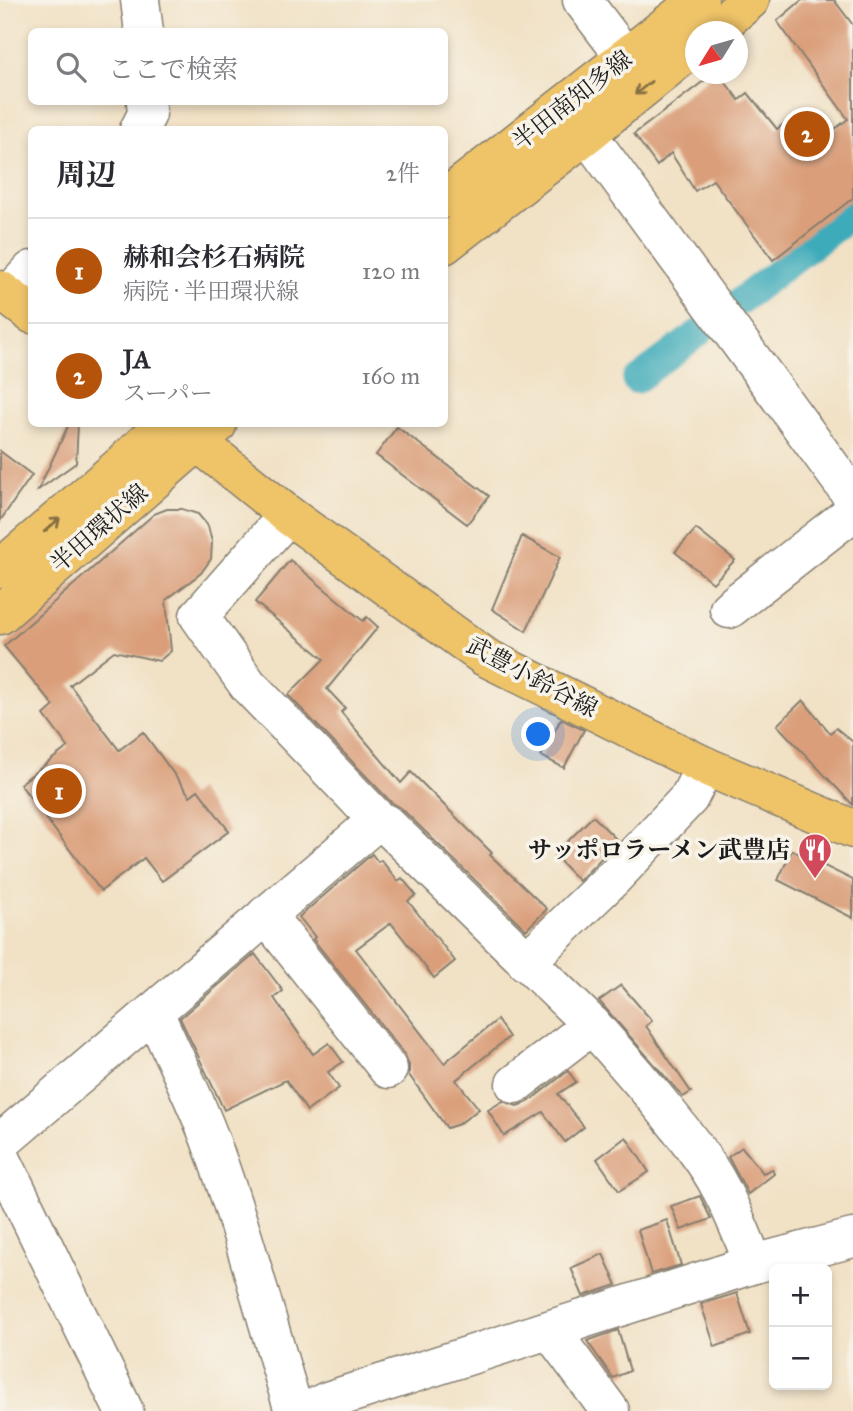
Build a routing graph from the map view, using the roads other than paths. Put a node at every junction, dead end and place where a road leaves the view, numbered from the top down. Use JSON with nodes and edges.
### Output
{"nodes":[{"id":1,"x":140,"y":0,"type":"edge"},
{"id":2,"x":582,"y":0,"type":"edge"},
{"id":3,"x":699,"y":0,"type":"edge"},
{"id":4,"x":750,"y":0,"type":"edge"},
{"id":5,"x":725,"y":21,"type":"edge"},
{"id":6,"x":144,"y":28,"type":"edge"},
{"id":7,"x":685,"y":53,"type":"edge"},
{"id":8,"x":626,"y":58,"type":"junction"},
{"id":9,"x":146,"y":105,"type":"edge"},
{"id":10,"x":141,"y":126,"type":"edge"},
{"id":11,"x":587,"y":134,"type":"junction"},
{"id":12,"x":448,"y":196,"type":"edge"},
{"id":13,"x":448,"y":243,"type":"edge"},
{"id":14,"x":189,"y":428,"type":"edge"},
{"id":15,"x":853,"y":497,"type":"edge"},
{"id":16,"x":853,"y":512,"type":"edge"},
{"id":17,"x":288,"y":514,"type":"junction"},
{"id":18,"x":0,"y":569,"type":"edge"},
{"id":19,"x":729,"y":609,"type":"dead end"},
{"id":20,"x":0,"y":615,"type":"edge"},
{"id":21,"x":705,"y":766,"type":"junction"},
{"id":22,"x":378,"y":820,"type":"junction"},
{"id":23,"x":851,"y":824,"type":"edge"},
{"id":24,"x":266,"y":915,"type":"junction"},
{"id":25,"x":526,"y":962,"type":"junction"},
{"id":26,"x":153,"y":1012,"type":"junction"},
{"id":27,"x":592,"y":1025,"type":"junction"},
{"id":28,"x":388,"y":1069,"type":"dead end"},
{"id":29,"x":514,"y":1084,"type":"dead end"},
{"id":30,"x":0,"y":1143,"type":"edge"},
{"id":31,"x":0,"y":1156,"type":"edge"},
{"id":32,"x":853,"y":1238,"type":"edge"},
{"id":33,"x":754,"y":1264,"type":"junction"},
{"id":34,"x":550,"y":1330,"type":"junction"},
{"id":35,"x":316,"y":1409,"type":"edge"},
{"id":36,"x":124,"y":1411,"type":"edge"},
{"id":37,"x":610,"y":1411,"type":"edge"}],
"edges":[{"from":1,"to":6,"type":"street"},
{"from":2,"to":8,"type":"street"},
{"from":3,"to":8,"type":"main road","name":"半田南知多線"},
{"from":4,"to":5,"type":"main road"},
{"from":7,"to":11,"type":"main road","name":"半田南知多線","one_way":true},
{"from":8,"to":12,"type":"main road","name":"半田南知多線"},
{"from":9,"to":10,"type":"street"},
{"from":11,"to":13,"type":"main road","name":"半田南知多線"},
{"from":11,"to":15,"type":"street"},
{"from":14,"to":17,"type":"main road","name":"武豊小鈴谷線"},
{"from":18,"to":14,"type":"main road","name":"半田環状線","one_way":true},
{"from":14,"to":20,"type":"main road","name":"半田環状線"},
{"from":16,"to":19,"type":"street"},
{"from":17,"to":21,"type":"main road","name":"武豊小鈴谷線"},
{"from":17,"to":22,"type":"street"},
{"from":21,"to":23,"type":"main road","name":"武豊小鈴谷線"},
{"from":21,"to":25,"type":"street"},
{"from":22,"to":24,"type":"street"},
{"from":22,"to":25,"type":"street"},
{"from":24,"to":26,"type":"street"},
{"from":24,"to":28,"type":"street"},
{"from":25,"to":27,"type":"street"},
{"from":26,"to":30,"type":"street"},
{"from":26,"to":35,"type":"street"},
{"from":27,"to":29,"type":"street"},
{"from":27,"to":33,"type":"street"},
{"from":31,"to":36,"type":"street"},
{"from":32,"to":33,"type":"street"},
{"from":33,"to":34,"type":"street"},
{"from":34,"to":35,"type":"street"},
{"from":34,"to":37,"type":"street"}]}
